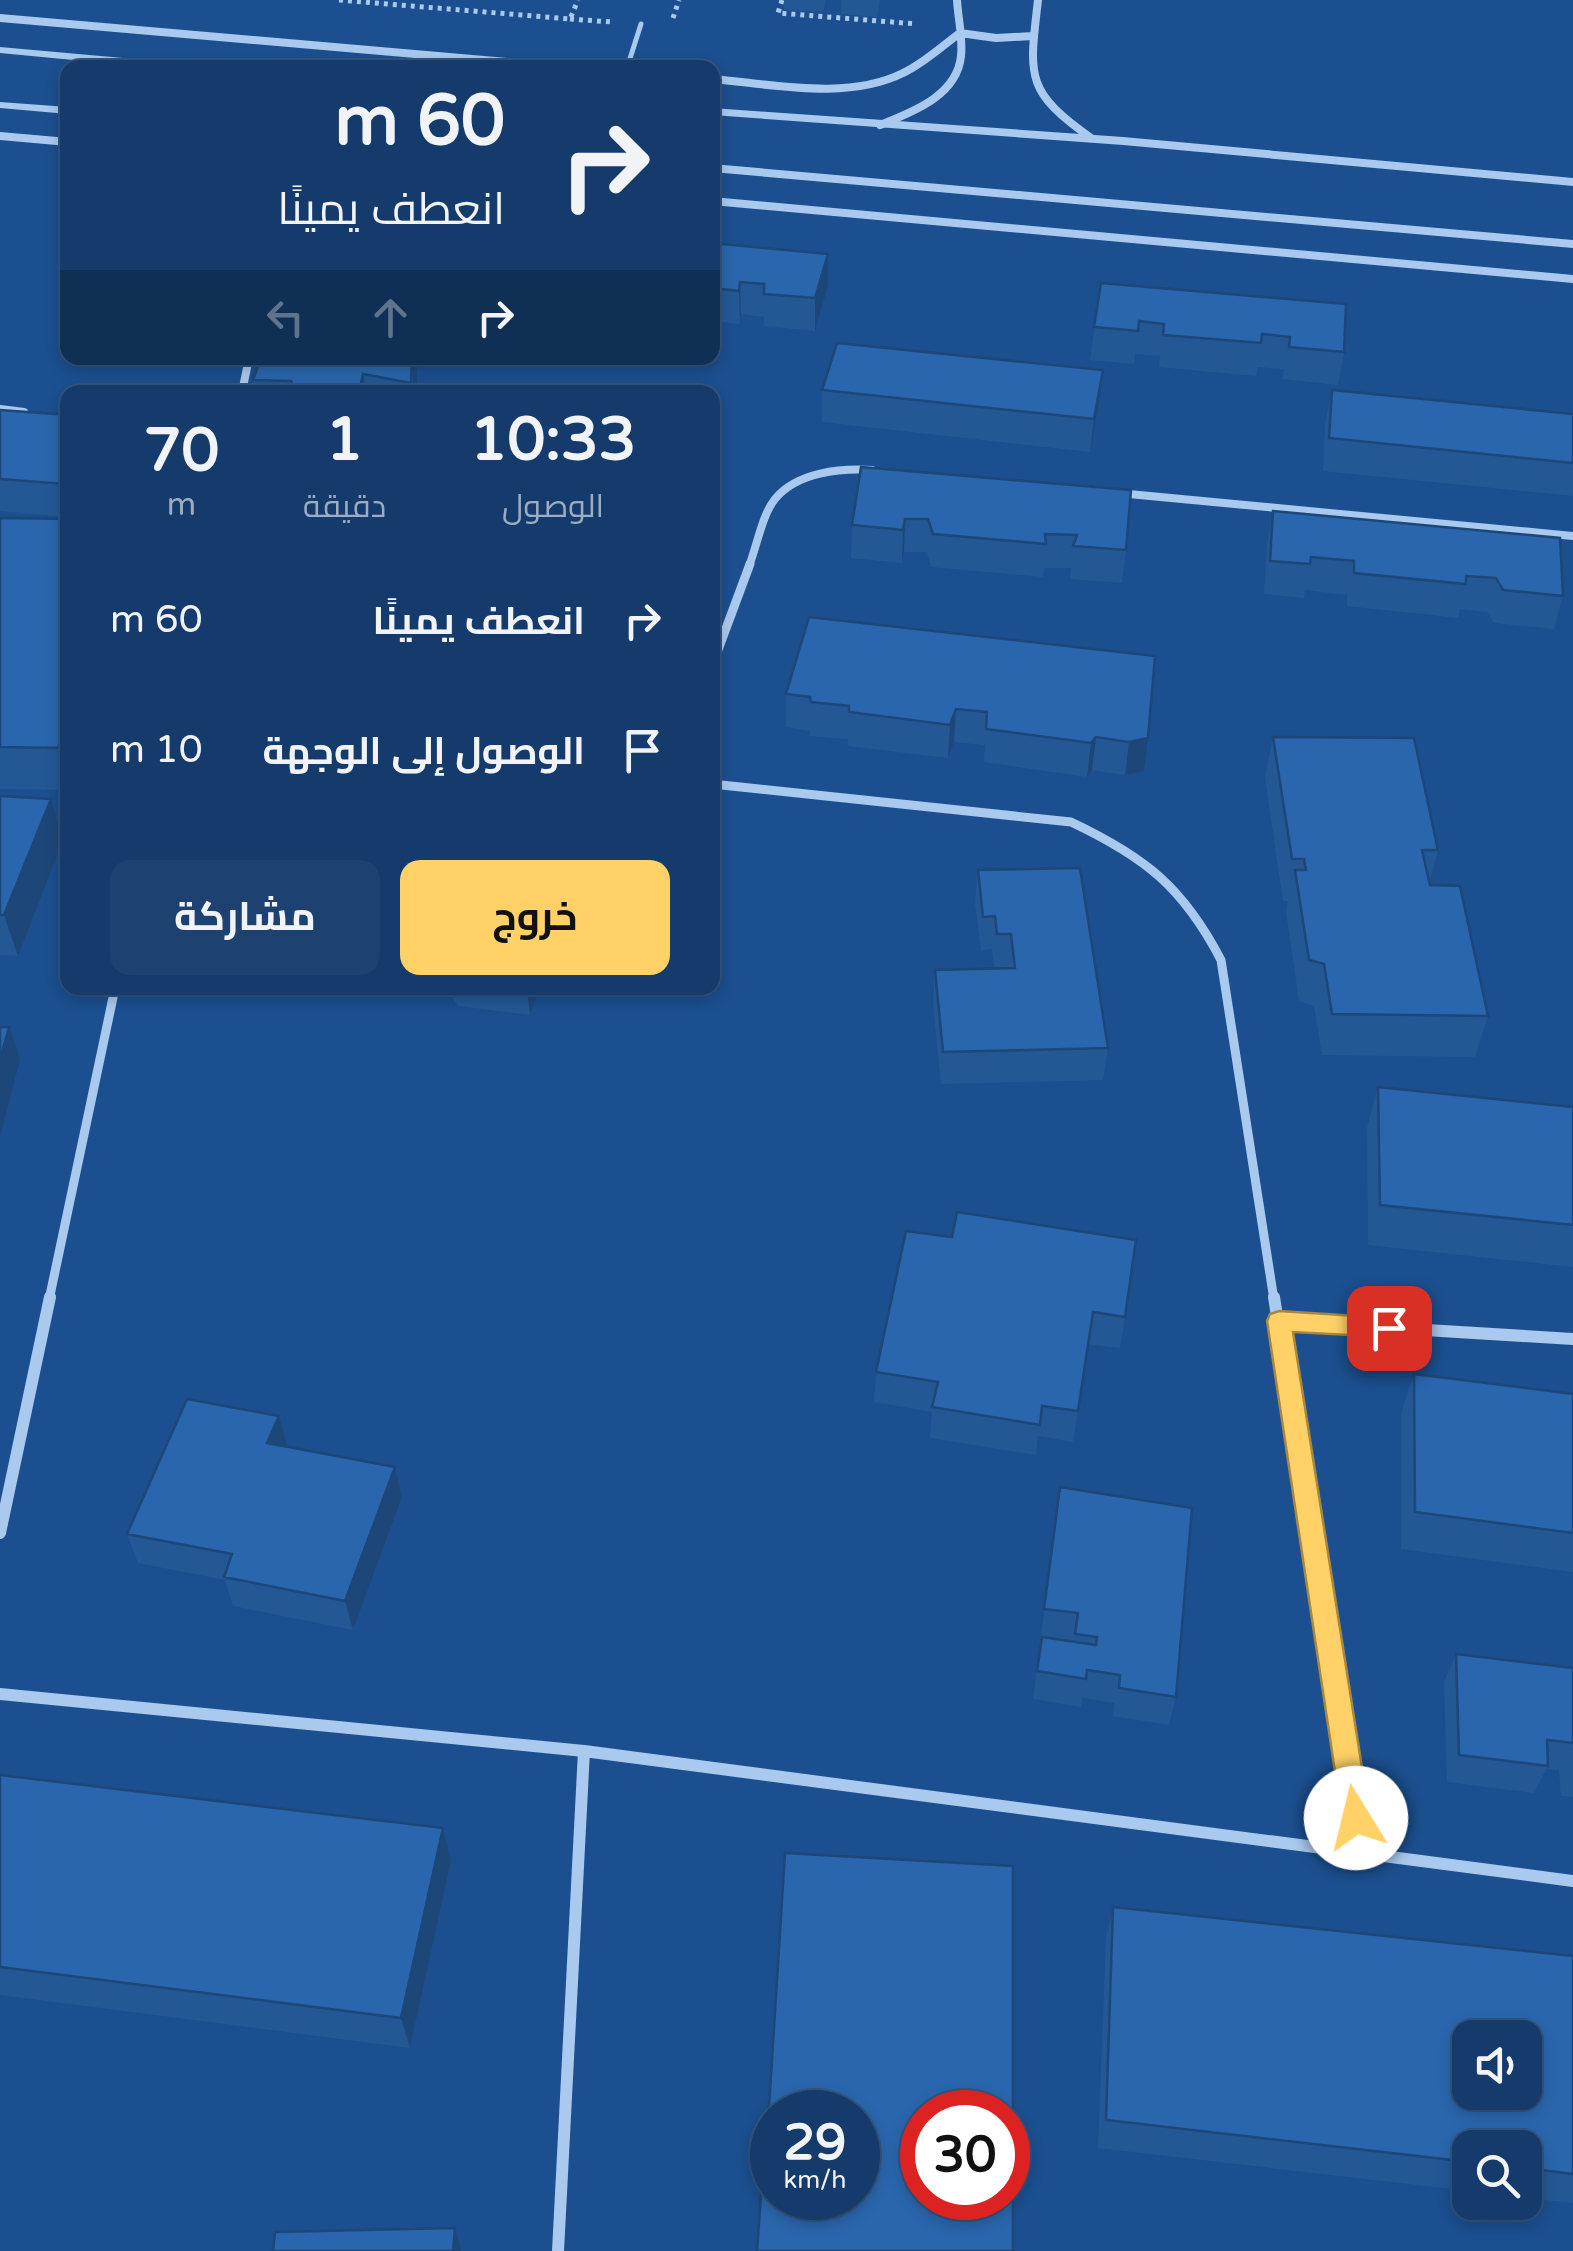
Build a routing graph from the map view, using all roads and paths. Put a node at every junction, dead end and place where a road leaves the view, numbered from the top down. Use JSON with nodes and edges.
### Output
{"nodes":[{"id":1,"x":339,"y":0,"type":"edge"},
{"id":2,"x":578,"y":0,"type":"edge"},
{"id":3,"x":782,"y":0,"type":"edge"},
{"id":4,"x":958,"y":0,"type":"edge"},
{"id":5,"x":1038,"y":0,"type":"edge"},
{"id":6,"x":0,"y":18,"type":"edge"},
{"id":7,"x":642,"y":24,"type":"dead end"},
{"id":8,"x":959,"y":30,"type":"junction"},
{"id":9,"x":1033,"y":36,"type":"junction"},
{"id":10,"x":0,"y":50,"type":"edge"},
{"id":11,"x":112,"y":60,"type":"edge"},
{"id":12,"x":483,"y":60,"type":"edge"},
{"id":13,"x":630,"y":60,"type":"edge"},
{"id":14,"x":720,"y":80,"type":"edge"},
{"id":15,"x":0,"y":105,"type":"edge"},
{"id":16,"x":60,"y":110,"type":"edge"},
{"id":17,"x":720,"y":112,"type":"edge"},
{"id":18,"x":879,"y":126,"type":"junction"},
{"id":19,"x":0,"y":136,"type":"edge"},
{"id":20,"x":1090,"y":138,"type":"junction"},
{"id":21,"x":60,"y":141,"type":"edge"},
{"id":22,"x":720,"y":169,"type":"edge"},
{"id":23,"x":1573,"y":182,"type":"edge"},
{"id":24,"x":720,"y":201,"type":"edge"},
{"id":25,"x":1573,"y":244,"type":"edge"},
{"id":26,"x":1573,"y":279,"type":"edge"},
{"id":27,"x":0,"y":409,"type":"edge"},
{"id":28,"x":34,"y":412,"type":"edge"},
{"id":29,"x":879,"y":470,"type":"edge"},
{"id":30,"x":1097,"y":491,"type":"edge"},
{"id":31,"x":1573,"y":536,"type":"edge"},
{"id":32,"x":720,"y":645,"type":"edge"},
{"id":33,"x":720,"y":785,"type":"edge"},
{"id":34,"x":115,"y":995,"type":"edge"},
{"id":35,"x":1279,"y":1321,"type":"junction"},
{"id":36,"x":1573,"y":1338,"type":"edge"},
{"id":37,"x":0,"y":1533,"type":"edge"},
{"id":38,"x":0,"y":1694,"type":"edge"},
{"id":39,"x":584,"y":1751,"type":"junction"},
{"id":40,"x":1362,"y":1856,"type":"junction"},
{"id":41,"x":1573,"y":1882,"type":"edge"},
{"id":42,"x":558,"y":2251,"type":"edge"}],
"edges":[{"from":1,"to":2,"type":"path"},
{"from":3,"to":8,"type":"path"},
{"from":4,"to":8,"type":"street"},
{"from":5,"to":9,"type":"street"},
{"from":6,"to":12,"type":"street"},
{"from":7,"to":13,"type":"lane"},
{"from":8,"to":9,"type":"street"},
{"from":8,"to":14,"type":"street"},
{"from":8,"to":18,"type":"street"},
{"from":9,"to":20,"type":"street"},
{"from":10,"to":11,"type":"street"},
{"from":15,"to":16,"type":"street"},
{"from":17,"to":18,"type":"street"},
{"from":18,"to":20,"type":"street"},
{"from":19,"to":21,"type":"street"},
{"from":20,"to":23,"type":"street"},
{"from":22,"to":25,"type":"street"},
{"from":24,"to":26,"type":"street"},
{"from":27,"to":28,"type":"street"},
{"from":29,"to":32,"type":"street"},
{"from":30,"to":31,"type":"street"},
{"from":33,"to":35,"type":"street"},
{"from":34,"to":37,"type":"street"},
{"from":35,"to":36,"type":"street"},
{"from":35,"to":40,"type":"street"},
{"from":38,"to":39,"type":"street"},
{"from":39,"to":40,"type":"street"},
{"from":39,"to":42,"type":"street"},
{"from":40,"to":41,"type":"street"}]}
